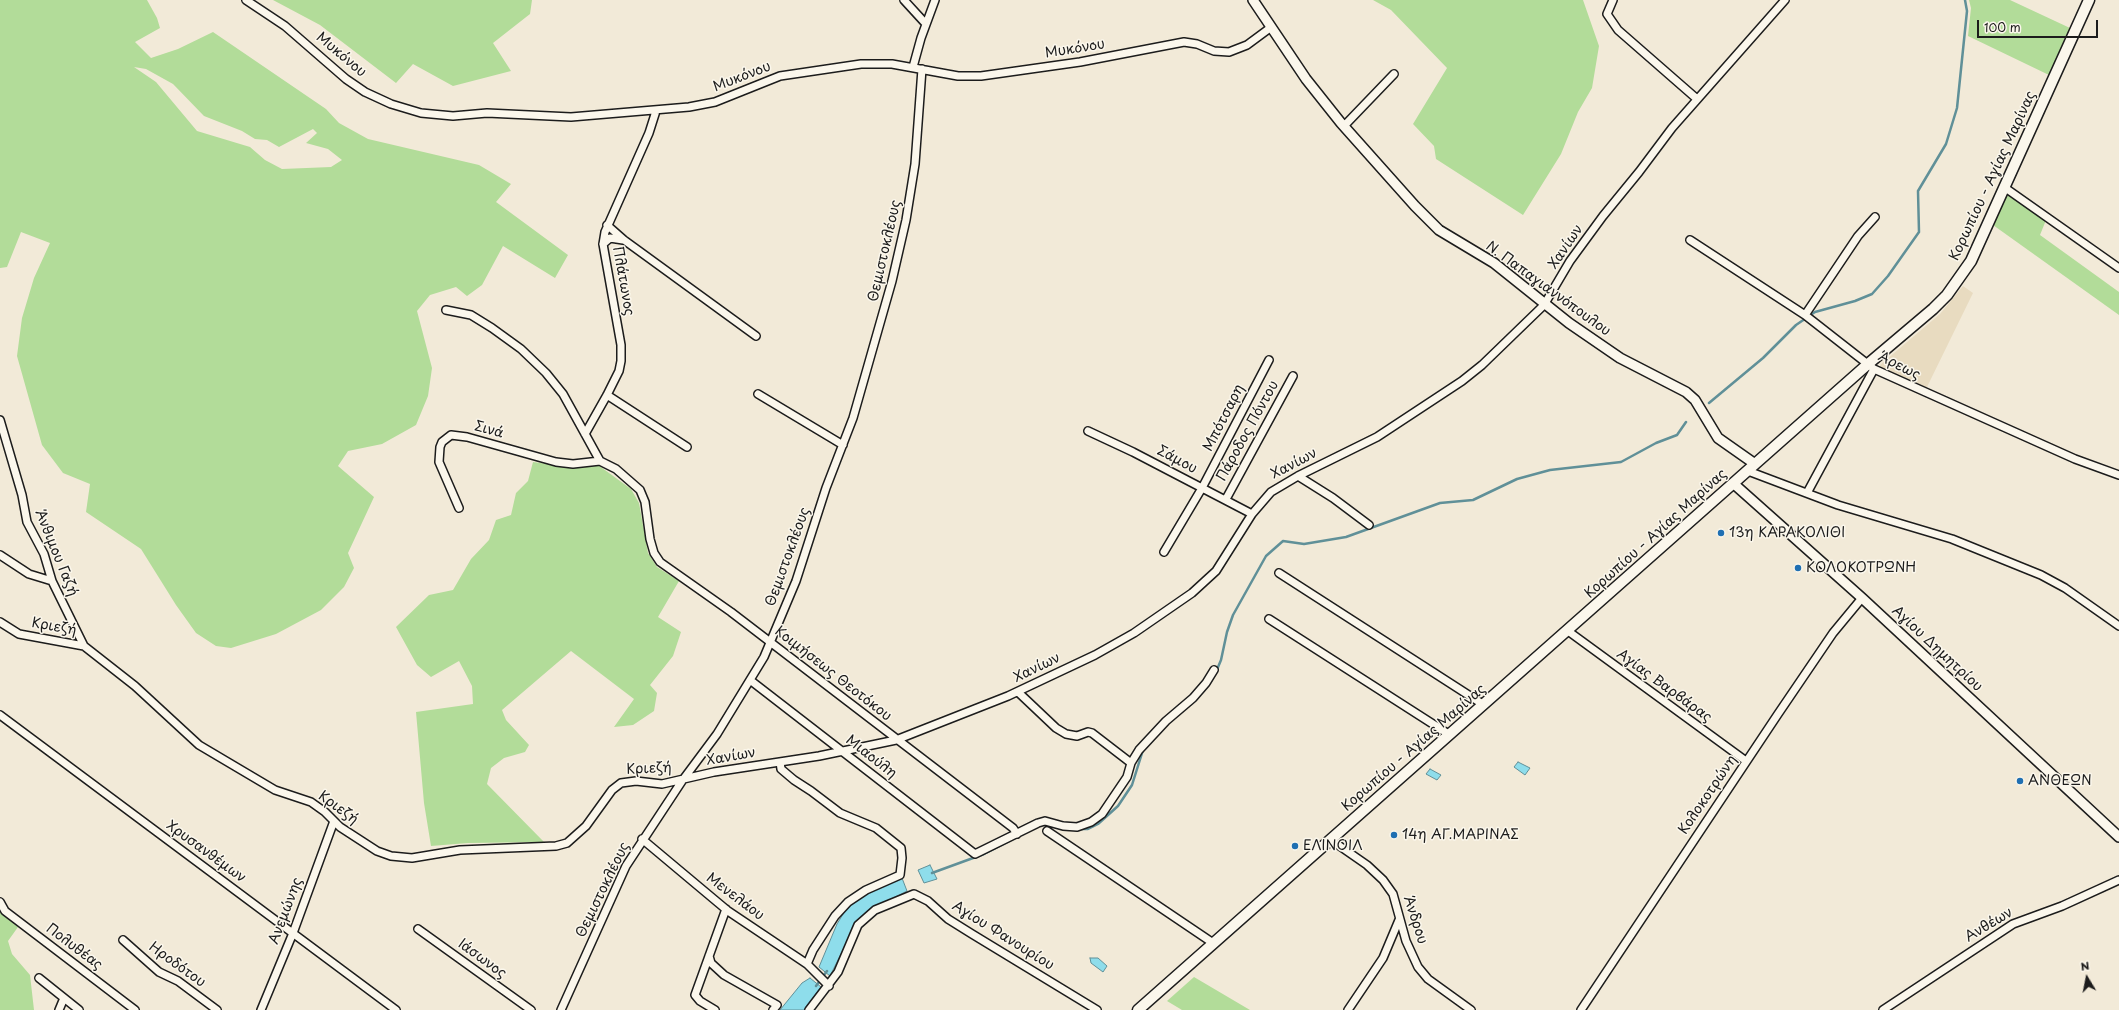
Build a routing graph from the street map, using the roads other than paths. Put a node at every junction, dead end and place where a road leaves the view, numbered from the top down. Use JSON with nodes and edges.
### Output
{"nodes":[{"id":1,"x":246,"y":0,"type":"edge"},
{"id":2,"x":904,"y":0,"type":"edge"},
{"id":3,"x":935,"y":0,"type":"edge"},
{"id":4,"x":1253,"y":0,"type":"edge"},
{"id":5,"x":1613,"y":0,"type":"edge"},
{"id":6,"x":1785,"y":0,"type":"edge"},
{"id":7,"x":2089,"y":0,"type":"edge"},
{"id":8,"x":926,"y":24,"type":"junction"},
{"id":9,"x":1270,"y":28,"type":"junction"},
{"id":10,"x":913,"y":67,"type":"junction"},
{"id":11,"x":922,"y":69,"type":"junction"},
{"id":12,"x":1394,"y":74,"type":"dead end"},
{"id":13,"x":1697,"y":99,"type":"junction"},
{"id":14,"x":656,"y":111,"type":"junction"},
{"id":15,"x":1344,"y":126,"type":"junction"},
{"id":16,"x":2004,"y":187,"type":"junction"},
{"id":17,"x":1875,"y":217,"type":"dead end"},
{"id":18,"x":608,"y":225,"type":"junction"},
{"id":19,"x":624,"y":240,"type":"junction"},
{"id":20,"x":1690,"y":240,"type":"dead end"},
{"id":21,"x":603,"y":244,"type":"junction"},
{"id":22,"x":2119,"y":268,"type":"edge"},
{"id":23,"x":1544,"y":305,"type":"junction"},
{"id":24,"x":446,"y":310,"type":"dead end"},
{"id":25,"x":1806,"y":316,"type":"junction"},
{"id":26,"x":756,"y":336,"type":"dead end"},
{"id":27,"x":1269,"y":360,"type":"dead end"},
{"id":28,"x":1871,"y":367,"type":"junction"},
{"id":29,"x":1293,"y":376,"type":"dead end"},
{"id":30,"x":758,"y":394,"type":"dead end"},
{"id":31,"x":607,"y":395,"type":"junction"},
{"id":32,"x":0,"y":420,"type":"edge"},
{"id":33,"x":1088,"y":431,"type":"dead end"},
{"id":34,"x":585,"y":434,"type":"junction"},
{"id":35,"x":843,"y":445,"type":"junction"},
{"id":36,"x":687,"y":447,"type":"dead end"},
{"id":37,"x":600,"y":461,"type":"junction"},
{"id":38,"x":1752,"y":467,"type":"junction"},
{"id":39,"x":2119,"y":475,"type":"edge"},
{"id":40,"x":1298,"y":476,"type":"junction"},
{"id":41,"x":1734,"y":484,"type":"junction"},
{"id":42,"x":1202,"y":488,"type":"junction"},
{"id":43,"x":1807,"y":493,"type":"junction"},
{"id":44,"x":1226,"y":499,"type":"junction"},
{"id":45,"x":459,"y":508,"type":"dead end"},
{"id":46,"x":1252,"y":514,"type":"junction"},
{"id":47,"x":1369,"y":525,"type":"dead end"},
{"id":48,"x":1164,"y":552,"type":"dead end"},
{"id":49,"x":0,"y":555,"type":"edge"},
{"id":50,"x":1279,"y":573,"type":"dead end"},
{"id":51,"x":52,"y":581,"type":"junction"},
{"id":52,"x":1862,"y":598,"type":"junction"},
{"id":53,"x":1269,"y":619,"type":"dead end"},
{"id":54,"x":0,"y":622,"type":"edge"},
{"id":55,"x":2119,"y":626,"type":"edge"},
{"id":56,"x":1568,"y":631,"type":"junction"},
{"id":57,"x":770,"y":642,"type":"junction"},
{"id":58,"x":84,"y":646,"type":"junction"},
{"id":59,"x":1214,"y":670,"type":"dead end"},
{"id":60,"x":750,"y":680,"type":"junction"},
{"id":61,"x":1018,"y":692,"type":"junction"},
{"id":62,"x":1484,"y":705,"type":"junction"},
{"id":63,"x":0,"y":715,"type":"edge"},
{"id":64,"x":1450,"y":735,"type":"junction"},
{"id":65,"x":896,"y":740,"type":"junction"},
{"id":66,"x":842,"y":751,"type":"junction"},
{"id":67,"x":1746,"y":761,"type":"junction"},
{"id":68,"x":780,"y":762,"type":"junction"},
{"id":69,"x":1131,"y":763,"type":"junction"},
{"id":70,"x":682,"y":781,"type":"junction"},
{"id":71,"x":334,"y":822,"type":"junction"},
{"id":72,"x":1047,"y":830,"type":"dead end"},
{"id":73,"x":1017,"y":834,"type":"junction"},
{"id":74,"x":2119,"y":837,"type":"edge"},
{"id":75,"x":642,"y":839,"type":"junction"},
{"id":76,"x":1331,"y":840,"type":"junction"},
{"id":77,"x":2119,"y":880,"type":"edge"},
{"id":78,"x":0,"y":902,"type":"edge"},
{"id":79,"x":726,"y":909,"type":"junction"},
{"id":80,"x":1399,"y":920,"type":"junction"},
{"id":81,"x":418,"y":929,"type":"dead end"},
{"id":82,"x":293,"y":932,"type":"junction"},
{"id":83,"x":123,"y":940,"type":"dead end"},
{"id":84,"x":1213,"y":943,"type":"junction"},
{"id":85,"x":709,"y":956,"type":"junction"},
{"id":86,"x":807,"y":964,"type":"junction"},
{"id":87,"x":39,"y":978,"type":"dead end"},
{"id":88,"x":827,"y":984,"type":"junction"},
{"id":89,"x":64,"y":998,"type":"junction"},
{"id":90,"x":59,"y":1010,"type":"edge"},
{"id":91,"x":79,"y":1010,"type":"edge"},
{"id":92,"x":135,"y":1010,"type":"edge"},
{"id":93,"x":217,"y":1010,"type":"edge"},
{"id":94,"x":260,"y":1010,"type":"edge"},
{"id":95,"x":396,"y":1010,"type":"edge"},
{"id":96,"x":530,"y":1010,"type":"edge"},
{"id":97,"x":561,"y":1010,"type":"edge"},
{"id":98,"x":715,"y":1010,"type":"edge"},
{"id":99,"x":773,"y":1010,"type":"edge"},
{"id":100,"x":809,"y":1010,"type":"edge"},
{"id":101,"x":1097,"y":1010,"type":"edge"},
{"id":102,"x":1138,"y":1010,"type":"edge"},
{"id":103,"x":1348,"y":1010,"type":"edge"},
{"id":104,"x":1471,"y":1010,"type":"edge"},
{"id":105,"x":1581,"y":1010,"type":"edge"},
{"id":106,"x":1882,"y":1010,"type":"edge"}],
"edges":[{"from":1,"to":14,"type":"street","name":"Μυκόνου"},
{"from":2,"to":8,"type":"street"},
{"from":3,"to":8,"type":"street"},
{"from":4,"to":9,"type":"street","name":"Ν. Παπαγιαννόπουλου"},
{"from":5,"to":13,"type":"street"},
{"from":6,"to":13,"type":"street","name":"Χανίων"},
{"from":7,"to":16,"type":"main road","name":"Κορωπίου - Αγίας Μαρίνας"},
{"from":8,"to":10,"type":"street"},
{"from":9,"to":11,"type":"street","name":"Μυκόνου"},
{"from":9,"to":15,"type":"street","name":"Ν. Παπαγιαννόπουλου"},
{"from":10,"to":11,"type":"street","name":"Μυκόνου"},
{"from":10,"to":14,"type":"street","name":"Μυκόνου"},
{"from":11,"to":35,"type":"street","name":"Θεμιστοκλέους"},
{"from":12,"to":15,"type":"street"},
{"from":13,"to":23,"type":"street","name":"Χανίων"},
{"from":14,"to":18,"type":"street","name":"Πλάτωνος"},
{"from":15,"to":23,"type":"street","name":"Ν. Παπαγιαννόπουλου"},
{"from":16,"to":22,"type":"street"},
{"from":16,"to":28,"type":"main road","name":"Κορωπίου - Αγίας Μαρίνας"},
{"from":17,"to":25,"type":"street"},
{"from":18,"to":19,"type":"street"},
{"from":18,"to":21,"type":"street","name":"Πλάτωνος"},
{"from":19,"to":21,"type":"street"},
{"from":19,"to":26,"type":"street"},
{"from":20,"to":25,"type":"street","name":"Άρεως"},
{"from":21,"to":31,"type":"street","name":"Πλάτωνος"},
{"from":23,"to":38,"type":"street","name":"Ν. Παπαγιαννόπουλου"},
{"from":23,"to":40,"type":"street","name":"Χανίων"},
{"from":24,"to":34,"type":"street"},
{"from":25,"to":28,"type":"street","name":"Άρεως"},
{"from":27,"to":42,"type":"street","name":"Μπότσαρη"},
{"from":28,"to":38,"type":"main road","name":"Κορωπίου - Αγίας Μαρίνας"},
{"from":28,"to":39,"type":"street","name":"Άρεως"},
{"from":28,"to":43,"type":"street"},
{"from":29,"to":44,"type":"street","name":"Πάροδος Πόντου"},
{"from":30,"to":35,"type":"street"},
{"from":31,"to":34,"type":"street","name":"Πλάτωνος"},
{"from":31,"to":36,"type":"street"},
{"from":32,"to":51,"type":"street","name":"Άνθιμου Γαζή"},
{"from":33,"to":42,"type":"street","name":"Σάμου"},
{"from":34,"to":37,"type":"street"},
{"from":35,"to":57,"type":"street","name":"Θεμιστοκλέους"},
{"from":37,"to":45,"type":"street","name":"Σινά"},
{"from":37,"to":57,"type":"street","name":"Κοιμήσεως Θεοτόκου"},
{"from":38,"to":41,"type":"main road","name":"Κορωπίου - Αγίας Μαρίνας"},
{"from":38,"to":43,"type":"street"},
{"from":40,"to":46,"type":"street","name":"Χανίων"},
{"from":40,"to":47,"type":"street"},
{"from":41,"to":52,"type":"street","name":"Αγίου Δημητρίου"},
{"from":41,"to":56,"type":"main road","name":"Κορωπίου - Αγίας Μαρίνας"},
{"from":42,"to":44,"type":"street","name":"Σάμου"},
{"from":42,"to":48,"type":"street","name":"Μπότσαρη"},
{"from":43,"to":55,"type":"street"},
{"from":44,"to":46,"type":"street","name":"Σάμου"},
{"from":46,"to":61,"type":"street","name":"Χανίων"},
{"from":49,"to":51,"type":"street"},
{"from":50,"to":62,"type":"street"},
{"from":51,"to":58,"type":"street","name":"Άνθιμου Γαζή"},
{"from":52,"to":67,"type":"street","name":"Κολοκοτρώνη"},
{"from":52,"to":74,"type":"street","name":"Αγίου Δημητρίου"},
{"from":53,"to":64,"type":"street"},
{"from":54,"to":58,"type":"street","name":"Κριεζή"},
{"from":56,"to":62,"type":"main road","name":"Κορωπίου - Αγίας Μαρίνας"},
{"from":56,"to":67,"type":"street","name":"Αγίας Βαρβάρας"},
{"from":57,"to":60,"type":"street","name":"Θεμιστοκλέους"},
{"from":57,"to":65,"type":"street","name":"Κοιμήσεως Θεοτόκου"},
{"from":58,"to":71,"type":"street","name":"Κριεζή"},
{"from":59,"to":69,"type":"street"},
{"from":60,"to":66,"type":"street","name":"Μιαούλη"},
{"from":60,"to":70,"type":"street","name":"Θεμιστοκλέους"},
{"from":61,"to":65,"type":"street","name":"Χανίων"},
{"from":61,"to":69,"type":"street"},
{"from":62,"to":64,"type":"main road","name":"Κορωπίου - Αγίας Μαρίνας"},
{"from":63,"to":82,"type":"street","name":"Χρυσανθέμων"},
{"from":64,"to":76,"type":"main road","name":"Κορωπίου - Αγίας Μαρίνας"},
{"from":65,"to":66,"type":"street","name":"Χανίων"},
{"from":65,"to":73,"type":"street","name":"Κοιμήσεως Θεοτόκου"},
{"from":66,"to":68,"type":"street","name":"Χανίων"},
{"from":66,"to":73,"type":"street","name":"Μιαούλη"},
{"from":67,"to":105,"type":"street","name":"Κολοκοτρώνη"},
{"from":68,"to":70,"type":"street","name":"Χανίων"},
{"from":68,"to":86,"type":"street"},
{"from":69,"to":73,"type":"street"},
{"from":70,"to":71,"type":"street","name":"Κριεζή"},
{"from":70,"to":75,"type":"street","name":"Θεμιστοκλέους"},
{"from":71,"to":82,"type":"street","name":"Ανεμώνης"},
{"from":72,"to":84,"type":"street"},
{"from":75,"to":79,"type":"street","name":"Μενελάου"},
{"from":75,"to":97,"type":"street","name":"Θεμιστοκλέους"},
{"from":76,"to":80,"type":"street","name":"Άνδρου"},
{"from":76,"to":84,"type":"main road","name":"Κορωπίου - Αγίας Μαρίνας"},
{"from":77,"to":106,"type":"street","name":"Ανθέων"},
{"from":78,"to":92,"type":"street","name":"Πολυθέας"},
{"from":79,"to":85,"type":"street"},
{"from":79,"to":86,"type":"street","name":"Μενελάου"},
{"from":80,"to":103,"type":"street"},
{"from":80,"to":104,"type":"street","name":"Άνδρου"},
{"from":81,"to":96,"type":"street","name":"Ιάσωνος"},
{"from":82,"to":94,"type":"street","name":"Ανεμώνης"},
{"from":82,"to":95,"type":"street","name":"Χρυσανθέμων"},
{"from":83,"to":93,"type":"street","name":"Ηροδότου"},
{"from":84,"to":102,"type":"main road","name":"Κορωπίου - Αγίας Μαρίνας"},
{"from":85,"to":98,"type":"street"},
{"from":85,"to":99,"type":"street"},
{"from":86,"to":88,"type":"street","name":"Μενελάου"},
{"from":87,"to":89,"type":"street"},
{"from":88,"to":100,"type":"street","name":"Αγίου Φανουρίου"},
{"from":88,"to":101,"type":"street","name":"Αγίου Φανουρίου"},
{"from":89,"to":90,"type":"street"},
{"from":89,"to":91,"type":"street"}]}
